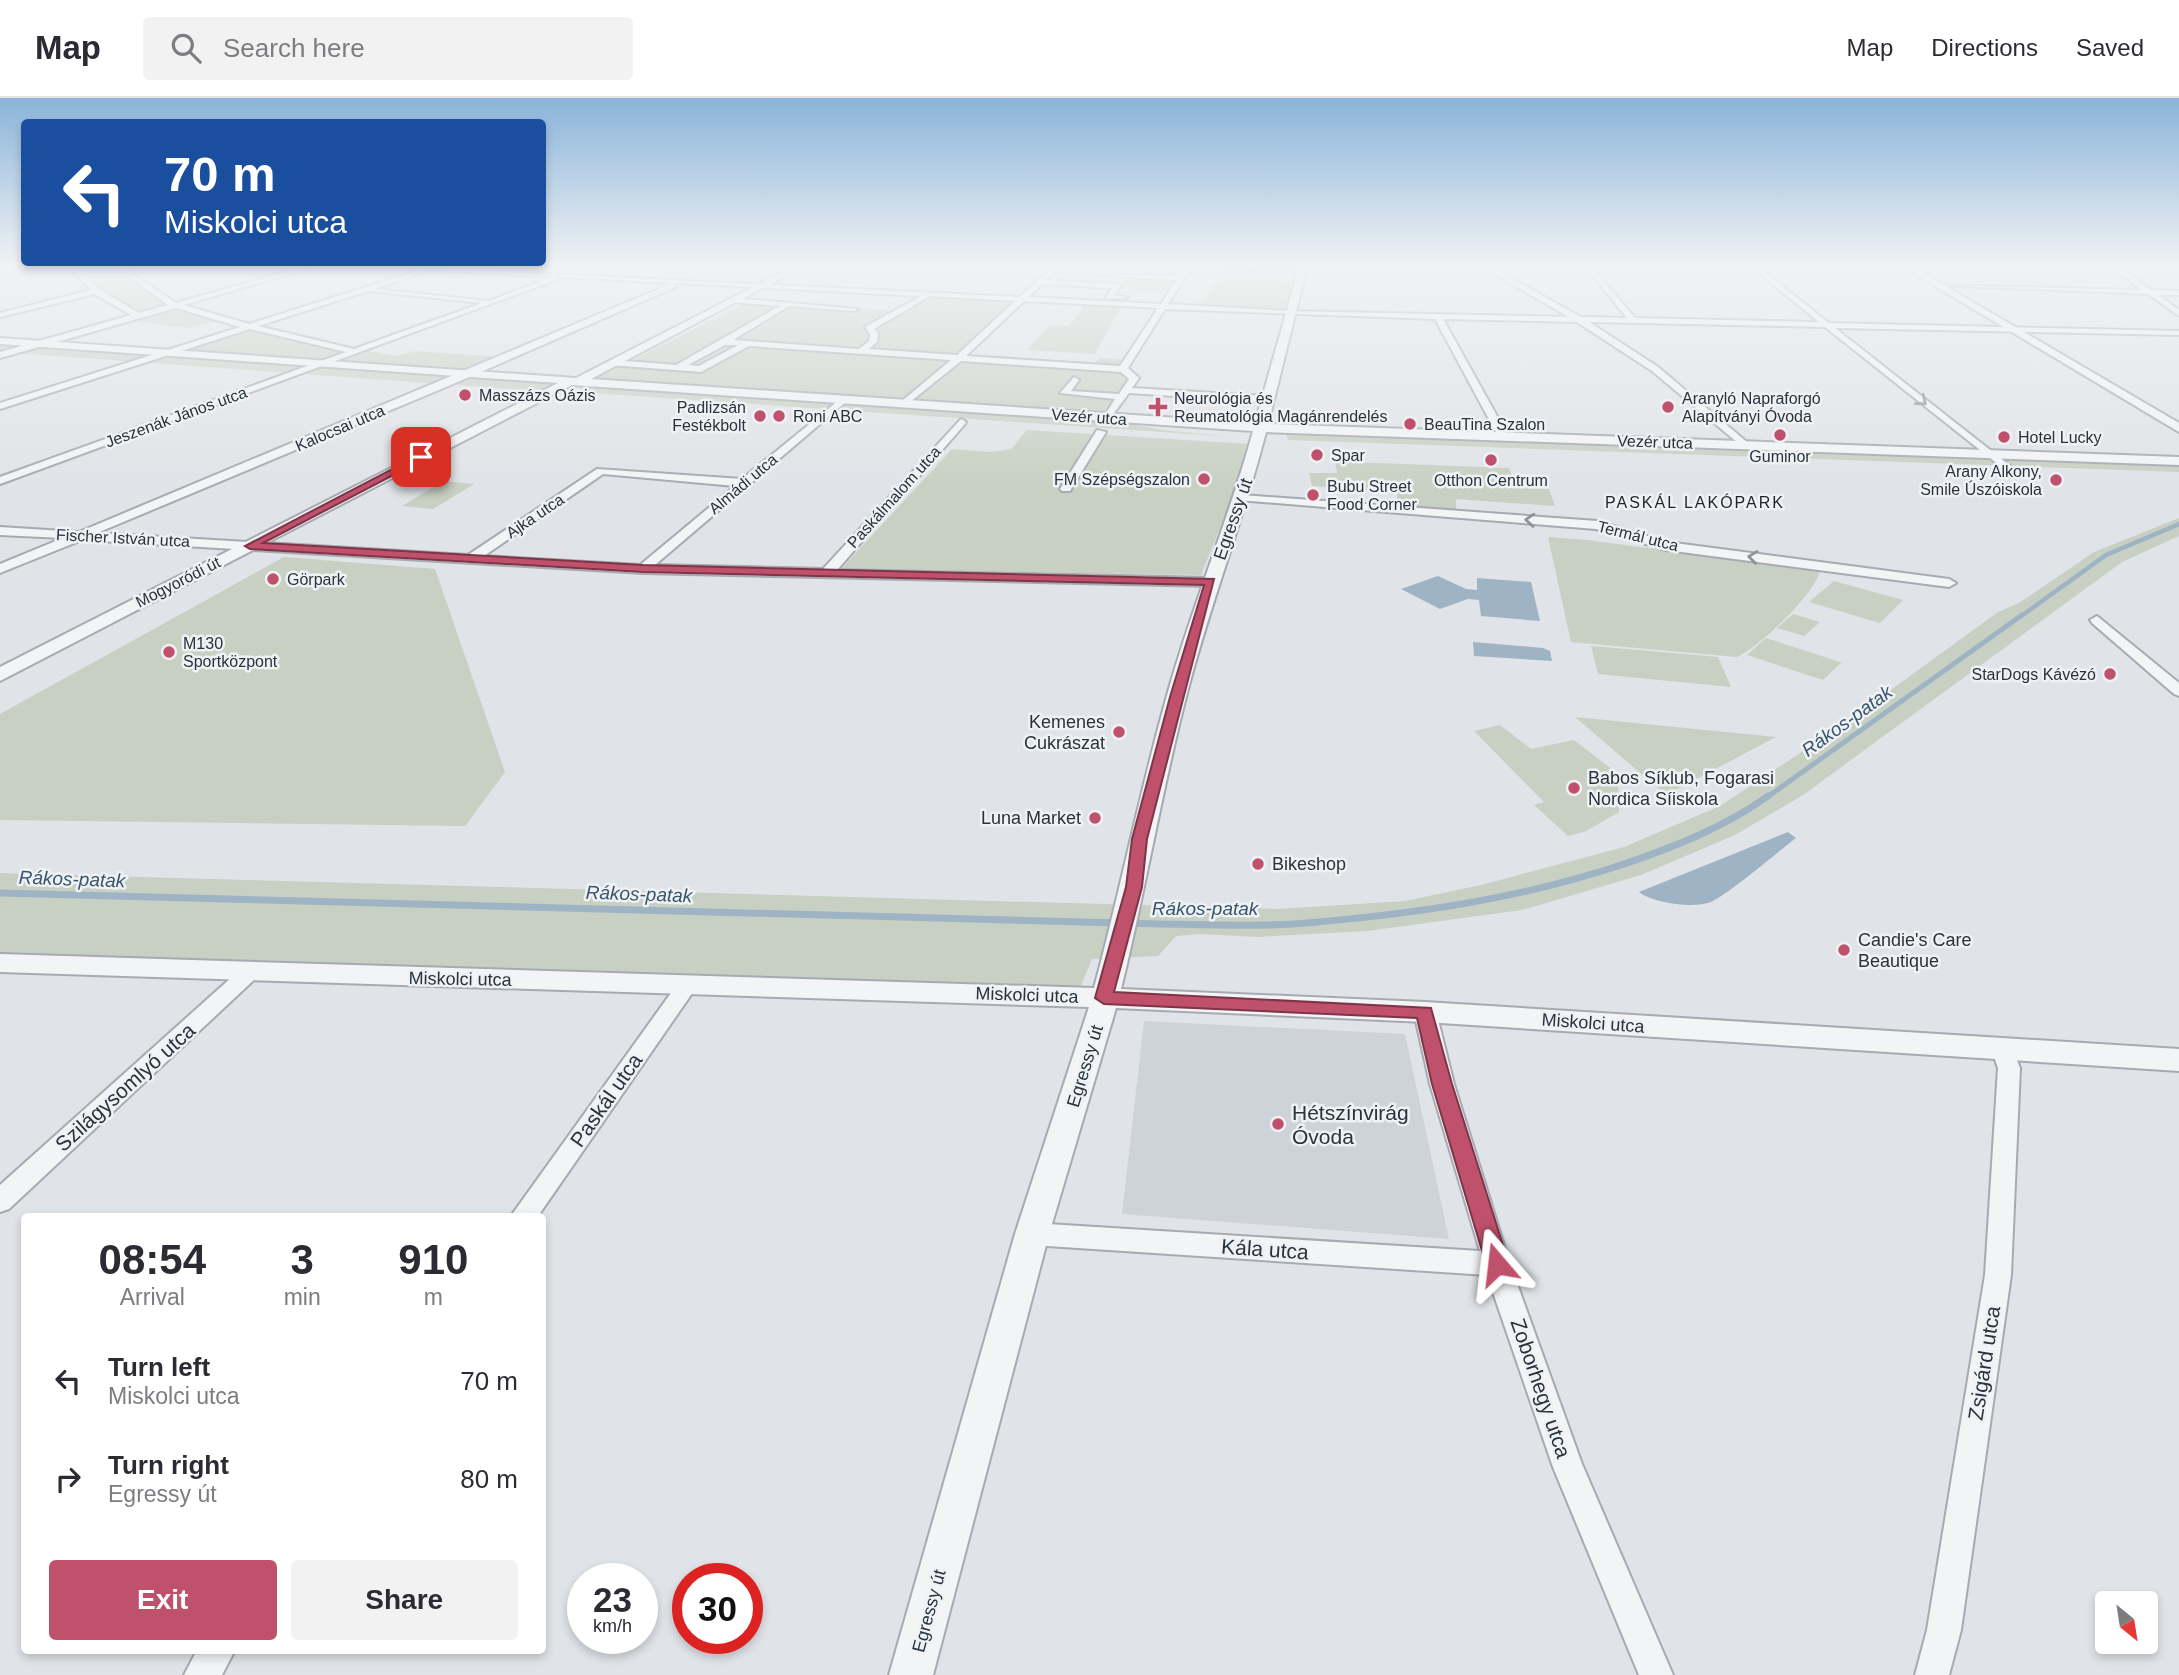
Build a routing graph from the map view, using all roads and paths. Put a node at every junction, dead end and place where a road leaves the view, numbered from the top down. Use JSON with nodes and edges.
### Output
{"nodes":[{"id":1,"x":0,"y":341,"type":"edge"},
{"id":2,"x":52,"y":341,"type":"edge"},
{"id":3,"x":206,"y":341,"type":"edge"},
{"id":4,"x":307,"y":341,"type":"edge"},
{"id":5,"x":386,"y":341,"type":"edge"},
{"id":6,"x":546,"y":341,"type":"edge"},
{"id":7,"x":655,"y":341,"type":"edge"},
{"id":8,"x":873,"y":341,"type":"edge"},
{"id":9,"x":977,"y":341,"type":"edge"},
{"id":10,"x":1141,"y":341,"type":"edge"},
{"id":11,"x":1282,"y":341,"type":"edge"},
{"id":12,"x":1451,"y":341,"type":"edge"},
{"id":13,"x":1612,"y":341,"type":"edge"},
{"id":14,"x":1846,"y":341,"type":"edge"},
{"id":15,"x":2034,"y":341,"type":"edge"},
{"id":16,"x":724,"y":342,"type":"joint"},
{"id":17,"x":40,"y":344,"type":"junction"},
{"id":18,"x":747,"y":344,"type":"junction"},
{"id":19,"x":170,"y":352,"type":"junction"},
{"id":20,"x":355,"y":352,"type":"junction"},
{"id":21,"x":858,"y":353,"type":"junction"},
{"id":22,"x":0,"y":355,"type":"edge"},
{"id":23,"x":958,"y":359,"type":"junction"},
{"id":24,"x":324,"y":363,"type":"junction"},
{"id":25,"x":612,"y":363,"type":"junction"},
{"id":26,"x":677,"y":368,"type":"junction"},
{"id":27,"x":1123,"y":369,"type":"junction"},
{"id":28,"x":469,"y":374,"type":"junction"},
{"id":29,"x":1074,"y":380,"type":"dead end"},
{"id":30,"x":578,"y":382,"type":"junction"},
{"id":31,"x":1124,"y":393,"type":"junction"},
{"id":32,"x":844,"y":399,"type":"junction"},
{"id":33,"x":1266,"y":399,"type":"junction"},
{"id":34,"x":905,"y":403,"type":"junction"},
{"id":35,"x":0,"y":406,"type":"edge"},
{"id":36,"x":1108,"y":418,"type":"junction"},
{"id":37,"x":1261,"y":421,"type":"junction"},
{"id":38,"x":961,"y":422,"type":"dead end"},
{"id":39,"x":2179,"y":428,"type":"edge"},
{"id":40,"x":1101,"y":432,"type":"dead end"},
{"id":41,"x":1503,"y":436,"type":"junction"},
{"id":42,"x":1744,"y":444,"type":"junction"},
{"id":43,"x":1988,"y":454,"type":"junction"},
{"id":44,"x":2179,"y":461,"type":"edge"},
{"id":45,"x":2009,"y":470,"type":"dead end"},
{"id":46,"x":0,"y":481,"type":"edge"},
{"id":47,"x":745,"y":483,"type":"junction"},
{"id":48,"x":1066,"y":489,"type":"dead end"},
{"id":49,"x":1242,"y":498,"type":"junction"},
{"id":50,"x":0,"y":531,"type":"edge"},
{"id":51,"x":79,"y":536,"type":"junction"},
{"id":52,"x":250,"y":546,"type":"junction"},
{"id":53,"x":470,"y":560,"type":"junction"},
{"id":54,"x":0,"y":569,"type":"edge"},
{"id":55,"x":643,"y":569,"type":"junction"},
{"id":56,"x":827,"y":573,"type":"junction"},
{"id":57,"x":1210,"y":582,"type":"junction"},
{"id":58,"x":1949,"y":583,"type":"dead end"},
{"id":59,"x":2097,"y":620,"type":"dead end"},
{"id":60,"x":0,"y":675,"type":"edge"},
{"id":61,"x":2179,"y":691,"type":"edge"},
{"id":62,"x":0,"y":963,"type":"edge"},
{"id":63,"x":249,"y":974,"type":"junction"},
{"id":64,"x":688,"y":984,"type":"junction"},
{"id":65,"x":1104,"y":998,"type":"junction"},
{"id":66,"x":1425,"y":1012,"type":"junction"},
{"id":67,"x":2002,"y":1048,"type":"junction"},
{"id":68,"x":2179,"y":1060,"type":"edge"},
{"id":69,"x":0,"y":1201,"type":"edge"},
{"id":70,"x":526,"y":1213,"type":"edge"},
{"id":71,"x":1032,"y":1234,"type":"junction"},
{"id":72,"x":1497,"y":1264,"type":"junction"},
{"id":73,"x":215,"y":1654,"type":"edge"},
{"id":74,"x":201,"y":1675,"type":"edge"},
{"id":75,"x":911,"y":1675,"type":"edge"},
{"id":76,"x":1657,"y":1675,"type":"edge"},
{"id":77,"x":1932,"y":1675,"type":"edge"}],
"edges":[{"from":1,"to":17,"type":"street","name":"Vezér utca"},
{"from":2,"to":17,"type":"street"},
{"from":3,"to":19,"type":"street"},
{"from":4,"to":20,"type":"street"},
{"from":5,"to":20,"type":"street","name":"Jeszenák János utca"},
{"from":6,"to":28,"type":"street","name":"Kalocsai utca"},
{"from":7,"to":25,"type":"street","name":"Mogyoródi út"},
{"from":8,"to":21,"type":"street"},
{"from":9,"to":23,"type":"street"},
{"from":10,"to":27,"type":"street"},
{"from":11,"to":33,"type":"street","name":"Egressy út"},
{"from":12,"to":41,"type":"street"},
{"from":13,"to":42,"type":"street"},
{"from":14,"to":43,"type":"street","one_way":true},
{"from":15,"to":39,"type":"street"},
{"from":16,"to":18,"type":"street"},
{"from":16,"to":26,"type":"street"},
{"from":17,"to":19,"type":"street","name":"Vezér utca"},
{"from":17,"to":22,"type":"street"},
{"from":18,"to":21,"type":"street"},
{"from":18,"to":26,"type":"street"},
{"from":19,"to":24,"type":"street","name":"Vezér utca"},
{"from":19,"to":35,"type":"street"},
{"from":20,"to":24,"type":"street","name":"Jeszenák János utca"},
{"from":21,"to":23,"type":"street"},
{"from":23,"to":27,"type":"street"},
{"from":23,"to":34,"type":"street"},
{"from":24,"to":28,"type":"street","name":"Vezér utca"},
{"from":24,"to":46,"type":"street","name":"Jeszenák János utca"},
{"from":25,"to":26,"type":"street"},
{"from":25,"to":30,"type":"street","name":"Mogyoródi út"},
{"from":27,"to":31,"type":"street"},
{"from":28,"to":30,"type":"street","name":"Vezér utca"},
{"from":28,"to":51,"type":"street","name":"Kalocsai utca"},
{"from":29,"to":31,"type":"street"},
{"from":30,"to":32,"type":"street","name":"Vezér utca"},
{"from":30,"to":52,"type":"street","name":"Mogyoródi út"},
{"from":31,"to":33,"type":"street"},
{"from":31,"to":36,"type":"street"},
{"from":32,"to":34,"type":"street","name":"Vezér utca"},
{"from":32,"to":47,"type":"street","name":"Almádi utca"},
{"from":33,"to":37,"type":"street","name":"Egressy út"},
{"from":34,"to":36,"type":"street","name":"Vezér utca"},
{"from":36,"to":37,"type":"street","name":"Vezér utca"},
{"from":37,"to":41,"type":"street","name":"Vezér utca"},
{"from":37,"to":49,"type":"street","name":"Egressy út"},
{"from":38,"to":56,"type":"street","name":"Paskálmalom utca"},
{"from":40,"to":48,"type":"street"},
{"from":41,"to":42,"type":"street","name":"Vezér utca"},
{"from":42,"to":43,"type":"street","name":"Vezér utca"},
{"from":43,"to":44,"type":"street","name":"Vezér utca"},
{"from":43,"to":45,"type":"street"},
{"from":47,"to":53,"type":"street","name":"Ajka utca"},
{"from":47,"to":55,"type":"street","name":"Almádi utca"},
{"from":49,"to":57,"type":"street","name":"Egressy út"},
{"from":58,"to":49,"type":"street","name":"Termál utca","one_way":true},
{"from":50,"to":51,"type":"street","name":"Fischer István utca"},
{"from":51,"to":52,"type":"street","name":"Fischer István utca"},
{"from":51,"to":54,"type":"street","name":"Kalocsai utca"},
{"from":52,"to":53,"type":"street","name":"Fischer István utca"},
{"from":52,"to":60,"type":"street","name":"Mogyoródi út"},
{"from":53,"to":55,"type":"street","name":"Fischer István utca"},
{"from":55,"to":56,"type":"street","name":"Fischer István utca"},
{"from":56,"to":57,"type":"street","name":"Fischer István utca"},
{"from":57,"to":65,"type":"street","name":"Egressy út"},
{"from":59,"to":61,"type":"street"},
{"from":62,"to":63,"type":"street","name":"Miskolci utca"},
{"from":63,"to":64,"type":"street","name":"Miskolci utca"},
{"from":63,"to":69,"type":"street","name":"Szilágysomlyó utca"},
{"from":64,"to":65,"type":"street","name":"Miskolci utca"},
{"from":64,"to":70,"type":"street","name":"Paskál utca"},
{"from":65,"to":66,"type":"street","name":"Miskolci utca"},
{"from":65,"to":71,"type":"street","name":"Egressy út"},
{"from":66,"to":67,"type":"street","name":"Miskolci utca"},
{"from":66,"to":72,"type":"street","name":"Zoborhegy utca"},
{"from":67,"to":68,"type":"street","name":"Miskolci utca"},
{"from":67,"to":77,"type":"street","name":"Zsigárd utca"},
{"from":71,"to":72,"type":"street","name":"Kála utca"},
{"from":71,"to":75,"type":"street","name":"Egressy út"},
{"from":72,"to":76,"type":"street","name":"Zoborhegy utca"},
{"from":73,"to":74,"type":"street"}]}
